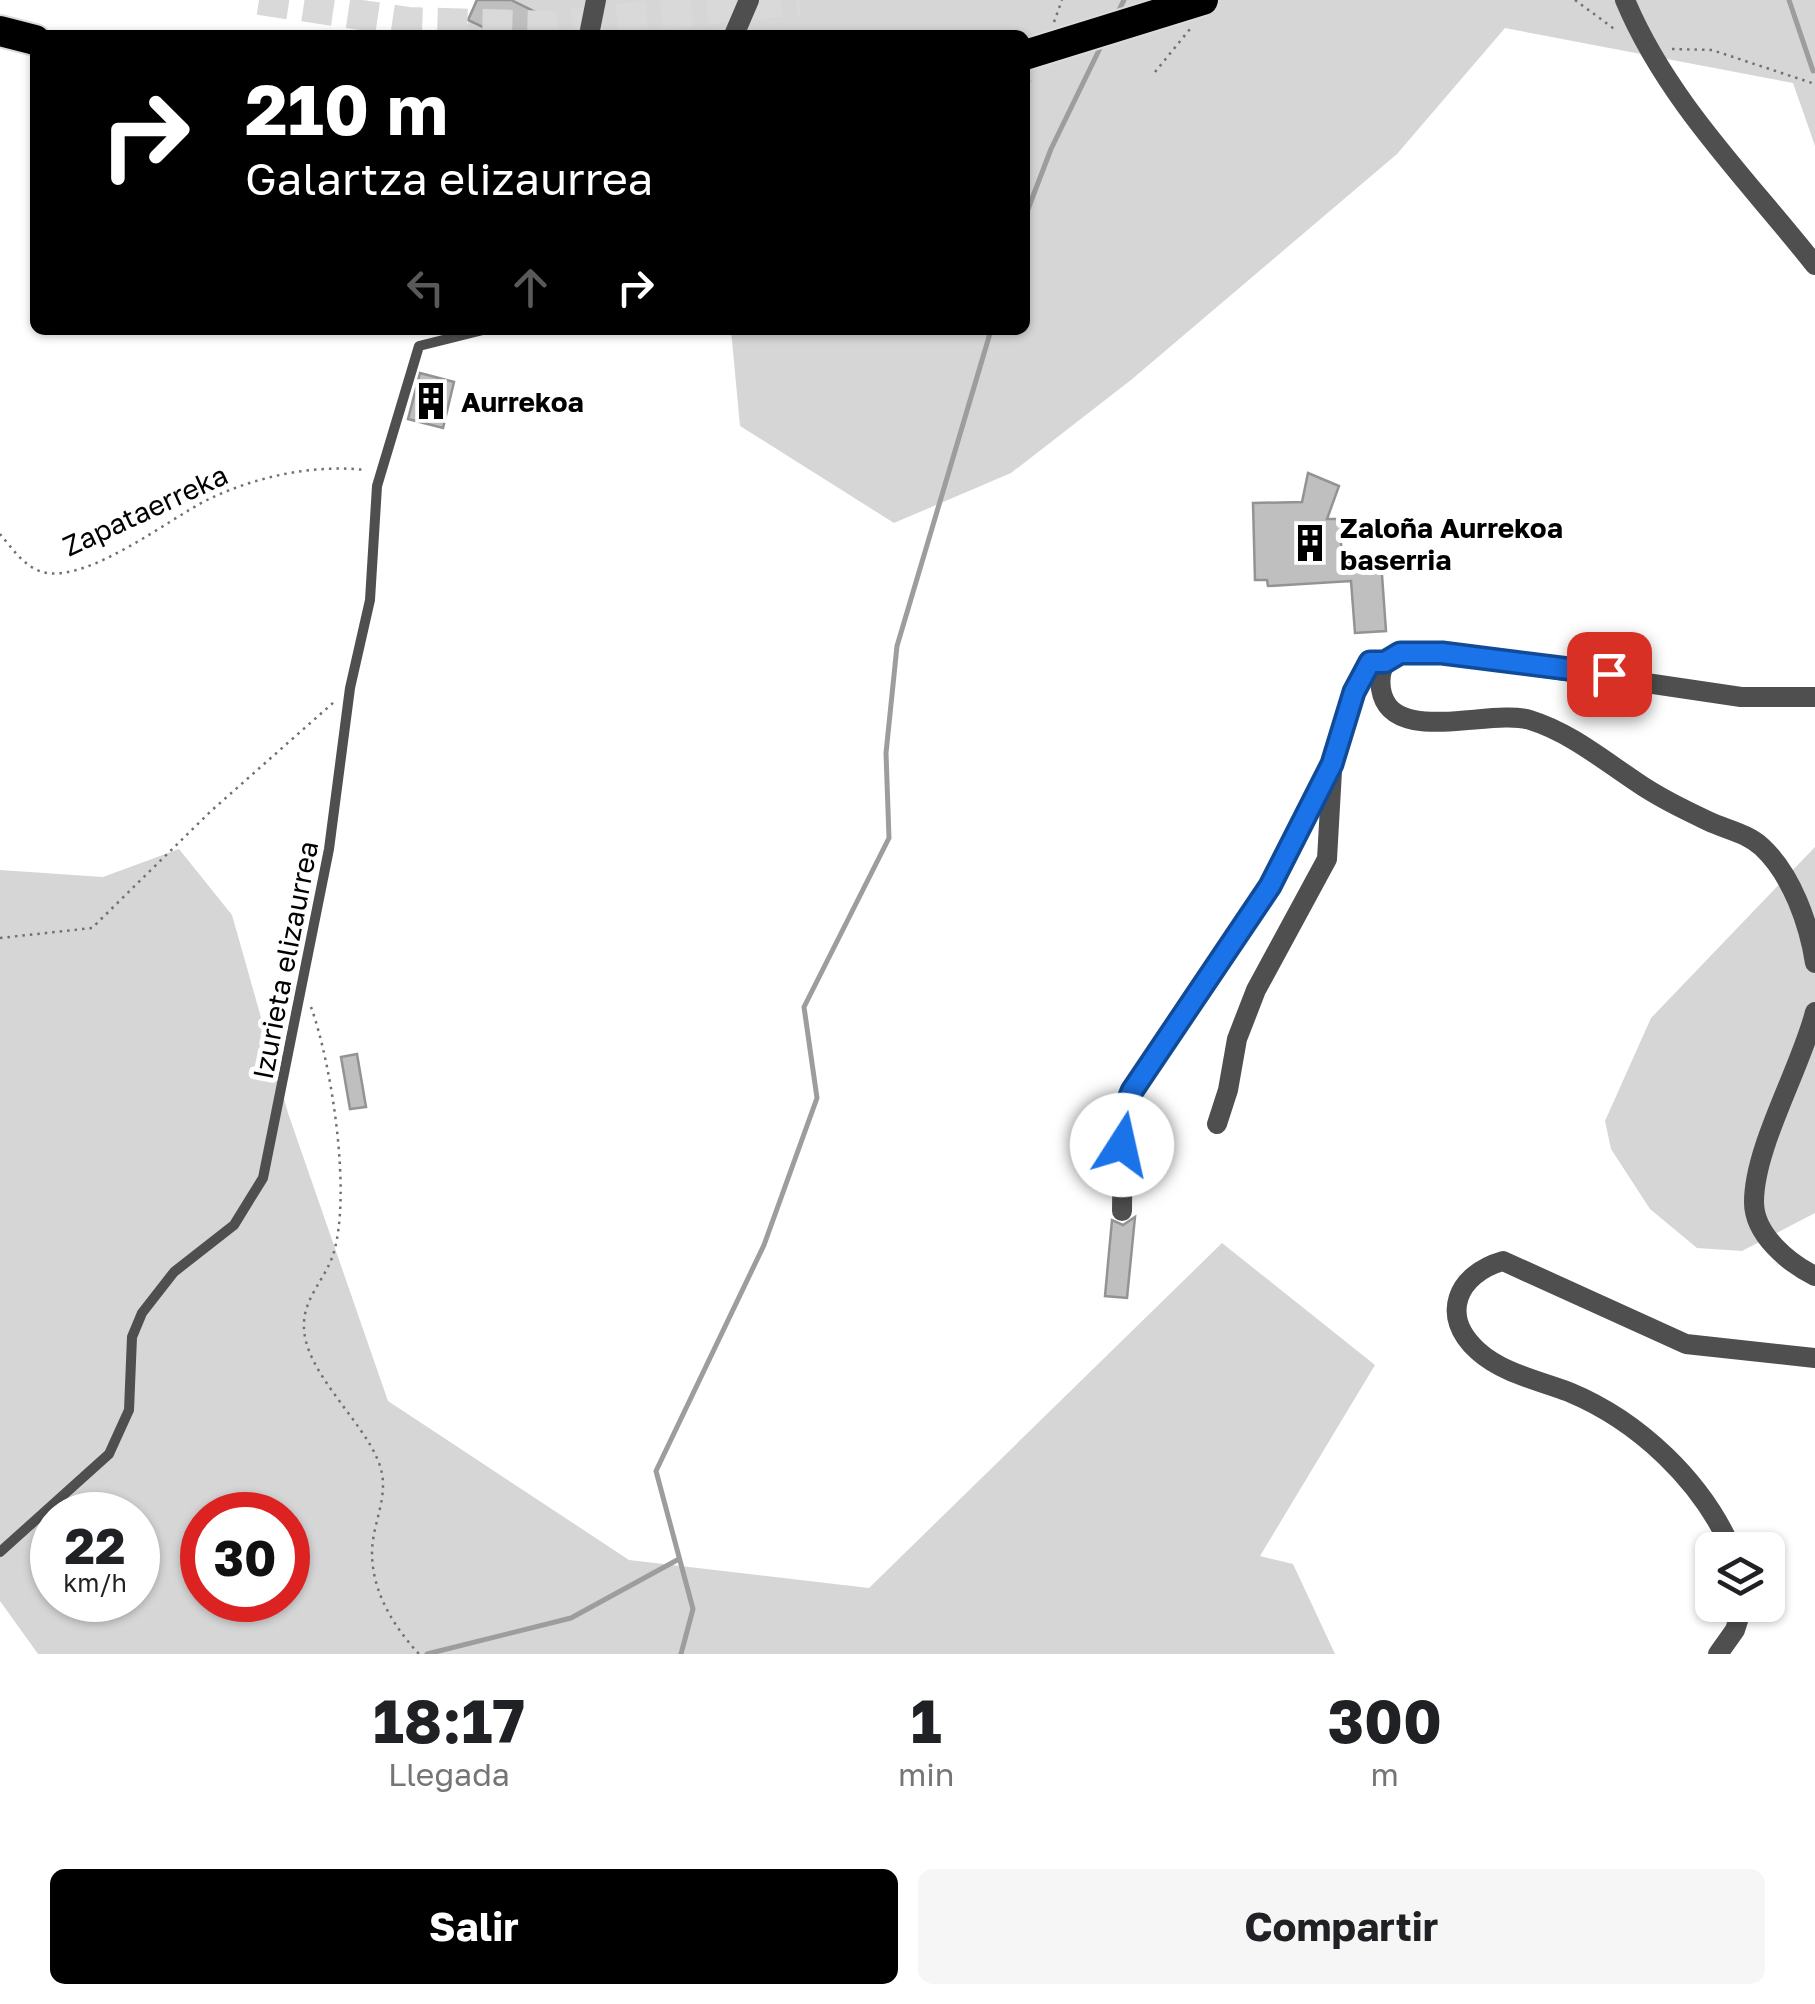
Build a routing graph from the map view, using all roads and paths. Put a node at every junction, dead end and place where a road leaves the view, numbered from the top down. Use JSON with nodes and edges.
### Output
{"nodes":[{"id":1,"x":596,"y":0,"type":"edge"},
{"id":2,"x":749,"y":0,"type":"edge"},
{"id":3,"x":1202,"y":0,"type":"edge"},
{"id":4,"x":1574,"y":0,"type":"edge"},
{"id":5,"x":1625,"y":0,"type":"edge"},
{"id":6,"x":0,"y":30,"type":"edge"},
{"id":7,"x":590,"y":30,"type":"edge"},
{"id":8,"x":736,"y":30,"type":"edge"},
{"id":9,"x":1189,"y":30,"type":"dead end"},
{"id":10,"x":30,"y":39,"type":"edge"},
{"id":11,"x":1643,"y":42,"type":"junction"},
{"id":12,"x":1030,"y":52,"type":"edge"},
{"id":13,"x":1155,"y":72,"type":"dead end"},
{"id":14,"x":1815,"y":84,"type":"edge"},
{"id":15,"x":1815,"y":265,"type":"edge"},
{"id":16,"x":463,"y":335,"type":"edge"},
{"id":17,"x":380,"y":471,"type":"junction"},
{"id":18,"x":0,"y":534,"type":"edge"},
{"id":19,"x":1385,"y":662,"type":"junction"},
{"id":20,"x":350,"y":688,"type":"junction"},
{"id":21,"x":1815,"y":697,"type":"edge"},
{"id":22,"x":1332,"y":764,"type":"junction"},
{"id":23,"x":0,"y":938,"type":"edge"},
{"id":24,"x":1815,"y":963,"type":"edge"},
{"id":25,"x":298,"y":992,"type":"junction"},
{"id":26,"x":1815,"y":1012,"type":"edge"},
{"id":27,"x":1217,"y":1124,"type":"dead end"},
{"id":28,"x":1122,"y":1211,"type":"dead end"},
{"id":29,"x":1815,"y":1276,"type":"edge"},
{"id":30,"x":1815,"y":1358,"type":"edge"},
{"id":31,"x":1722,"y":1532,"type":"edge"},
{"id":32,"x":0,"y":1552,"type":"edge"},
{"id":33,"x":1738,"y":1622,"type":"edge"},
{"id":34,"x":419,"y":1654,"type":"edge"},
{"id":35,"x":1718,"y":1654,"type":"edge"}],
"edges":[{"from":1,"to":7,"type":"street"},
{"from":2,"to":8,"type":"street"},
{"from":3,"to":12,"type":"highway","bridge":true},
{"from":4,"to":11,"type":"path"},
{"from":5,"to":11,"type":"street"},
{"from":6,"to":10,"type":"highway"},
{"from":9,"to":13,"type":"path"},
{"from":11,"to":14,"type":"path"},
{"from":11,"to":15,"type":"street"},
{"from":16,"to":17,"type":"lane","name":"Izurieta elizaurrea"},
{"from":17,"to":18,"type":"path","name":"Zapataerreka"},
{"from":17,"to":20,"type":"lane","name":"Izurieta elizaurrea"},
{"from":19,"to":21,"type":"street"},
{"from":19,"to":22,"type":"street"},
{"from":19,"to":24,"type":"street"},
{"from":20,"to":23,"type":"path"},
{"from":20,"to":25,"type":"lane","name":"Izurieta elizaurrea"},
{"from":22,"to":27,"type":"street"},
{"from":22,"to":28,"type":"street"},
{"from":25,"to":32,"type":"lane","name":"Izurieta elizaurrea"},
{"from":25,"to":34,"type":"path"},
{"from":26,"to":29,"type":"street"},
{"from":30,"to":31,"type":"street"},
{"from":33,"to":35,"type":"street"}]}
